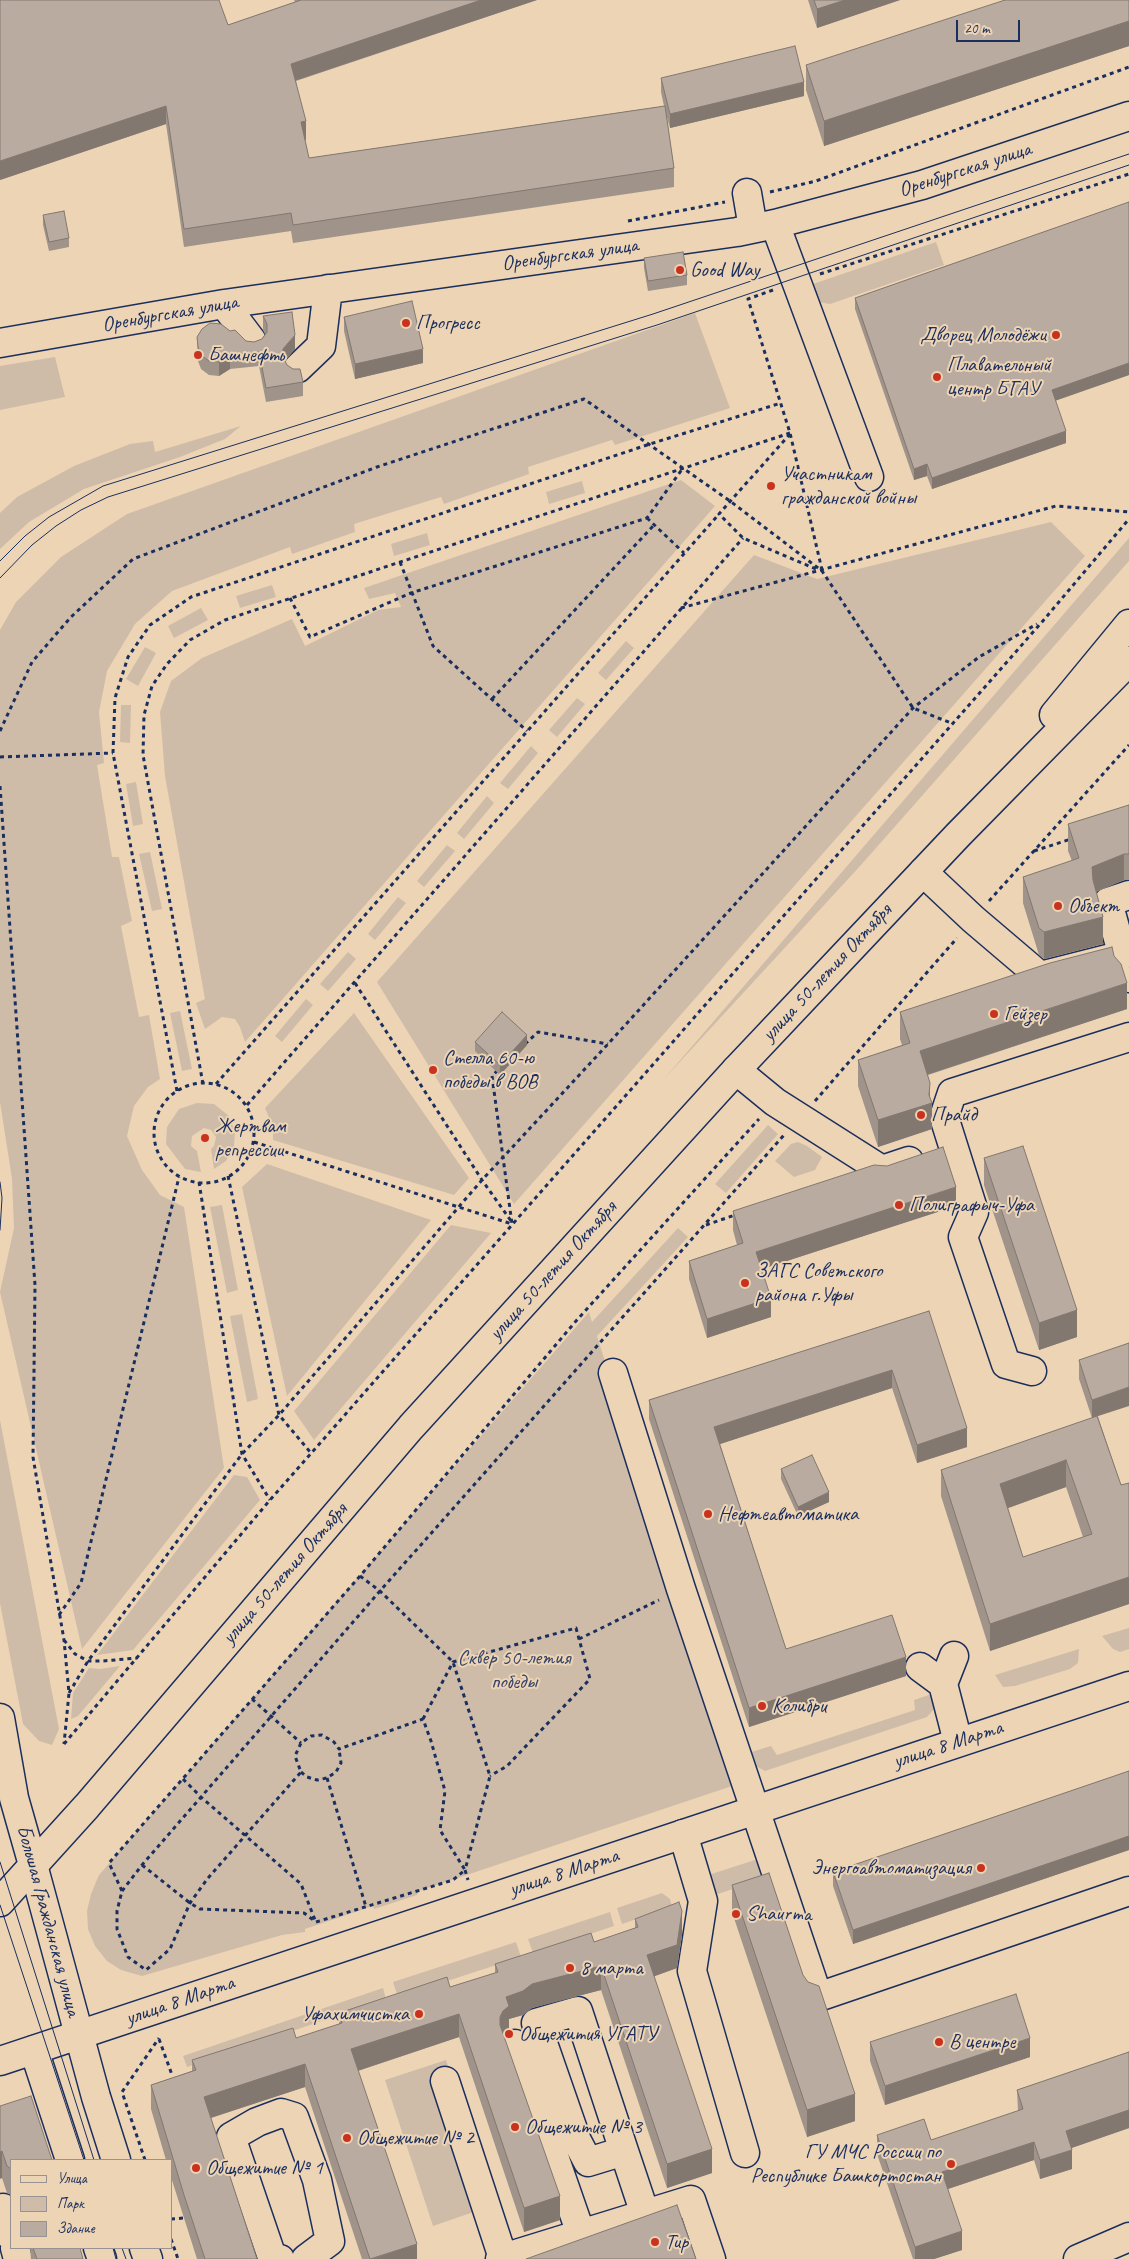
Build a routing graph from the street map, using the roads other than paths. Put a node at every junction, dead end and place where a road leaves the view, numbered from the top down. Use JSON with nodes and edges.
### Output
{"nodes":[{"id":1,"x":1129,"y":116,"type":"edge"},
{"id":2,"x":747,"y":195,"type":"road end"},
{"id":3,"x":764,"y":226,"type":"junction"},
{"id":4,"x":328,"y":290,"type":"junction"},
{"id":5,"x":224,"y":304,"type":"junction"},
{"id":6,"x":252,"y":341,"type":"edge"},
{"id":7,"x":0,"y":343,"type":"edge"},
{"id":8,"x":298,"y":368,"type":"edge"},
{"id":9,"x":869,"y":477,"type":"dead end"},
{"id":10,"x":1129,"y":624,"type":"edge"},
{"id":11,"x":1129,"y":661,"type":"edge"},
{"id":12,"x":958,"y":835,"type":"junction"},
{"id":13,"x":923,"y":872,"type":"junction"},
{"id":14,"x":1129,"y":895,"type":"edge"},
{"id":15,"x":1126,"y":966,"type":"edge"},
{"id":16,"x":1129,"y":1037,"type":"edge"},
{"id":17,"x":736,"y":1070,"type":"junction"},
{"id":18,"x":953,"y":1146,"type":"junction"},
{"id":19,"x":1032,"y":1371,"type":"dead end"},
{"id":20,"x":613,"y":1373,"type":"dead end"},
{"id":21,"x":954,"y":1656,"type":"dead end"},
{"id":22,"x":920,"y":1667,"type":"dead end"},
{"id":23,"x":943,"y":1684,"type":"junction"},
{"id":24,"x":1129,"y":1686,"type":"edge"},
{"id":25,"x":0,"y":1718,"type":"edge"},
{"id":26,"x":958,"y":1742,"type":"junction"},
{"id":27,"x":754,"y":1810,"type":"junction"},
{"id":28,"x":683,"y":1834,"type":"junction"},
{"id":29,"x":33,"y":1865,"type":"junction"},
{"id":30,"x":1129,"y":1891,"type":"edge"},
{"id":31,"x":0,"y":1902,"type":"edge"},
{"id":32,"x":79,"y":2035,"type":"junction"},
{"id":33,"x":515,"y":2044,"type":"dead end"},
{"id":34,"x":34,"y":2050,"type":"junction"},
{"id":35,"x":0,"y":2061,"type":"edge"},
{"id":36,"x":444,"y":2081,"type":"dead end"},
{"id":37,"x":624,"y":2152,"type":"junction"},
{"id":38,"x":745,"y":2154,"type":"dead end"},
{"id":39,"x":70,"y":2159,"type":"edge"},
{"id":40,"x":116,"y":2159,"type":"edge"},
{"id":41,"x":0,"y":2210,"type":"edge"},
{"id":42,"x":644,"y":2214,"type":"junction"},
{"id":43,"x":10,"y":2232,"type":"edge"},
{"id":44,"x":581,"y":2234,"type":"junction"},
{"id":45,"x":1129,"y":2237,"type":"edge"},
{"id":46,"x":280,"y":2259,"type":"edge"},
{"id":47,"x":306,"y":2259,"type":"edge"},
{"id":48,"x":501,"y":2259,"type":"edge"},
{"id":49,"x":711,"y":2259,"type":"edge"},
{"id":50,"x":1078,"y":2259,"type":"edge"}],
"edges":[{"from":1,"to":3,"type":"main road","name":"Оренбургская улица"},
{"from":2,"to":3,"type":"main road"},
{"from":3,"to":4,"type":"main road","name":"Оренбургская улица"},
{"from":3,"to":9,"type":"main road"},
{"from":4,"to":5,"type":"main road","name":"Оренбургская улица"},
{"from":4,"to":8,"type":"main road"},
{"from":5,"to":6,"type":"main road"},
{"from":5,"to":7,"type":"main road","name":"Оренбургская улица"},
{"from":10,"to":12,"type":"main road"},
{"from":11,"to":12,"type":"main road","name":"улица 50-летия Октября"},
{"from":12,"to":13,"type":"main road","name":"улица 50-летия Октября"},
{"from":13,"to":15,"type":"main road"},
{"from":13,"to":17,"type":"main road","name":"улица 50-летия Октября"},
{"from":14,"to":15,"type":"main road"},
{"from":16,"to":18,"type":"main road"},
{"from":17,"to":18,"type":"main road"},
{"from":17,"to":29,"type":"main road","name":"улица 50-летия Октября"},
{"from":18,"to":19,"type":"main road"},
{"from":20,"to":27,"type":"main road"},
{"from":21,"to":23,"type":"main road"},
{"from":22,"to":23,"type":"main road"},
{"from":23,"to":26,"type":"main road"},
{"from":24,"to":26,"type":"main road","name":"улица 8 Марта"},
{"from":25,"to":29,"type":"main road","name":"Большая Гражданская улица"},
{"from":26,"to":27,"type":"main road","name":"улица 8 Марта"},
{"from":27,"to":28,"type":"main road","name":"улица 8 Марта"},
{"from":27,"to":30,"type":"main road"},
{"from":28,"to":32,"type":"main road","name":"улица 8 Марта"},
{"from":28,"to":38,"type":"main road"},
{"from":29,"to":31,"type":"main road","name":"улица 50-летия Октября"},
{"from":29,"to":32,"type":"main road","name":"Большая Гражданская улица"},
{"from":32,"to":34,"type":"main road","name":"улица 8 Марта"},
{"from":32,"to":40,"type":"main road","name":"Большая Гражданская улица"},
{"from":33,"to":44,"type":"main road"},
{"from":34,"to":35,"type":"main road","name":"улица 8 Марта"},
{"from":34,"to":39,"type":"main road"},
{"from":36,"to":48,"type":"main road"},
{"from":37,"to":37,"type":"main road"},
{"from":37,"to":42,"type":"main road"},
{"from":41,"to":43,"type":"main road"},
{"from":42,"to":44,"type":"main road"},
{"from":42,"to":49,"type":"main road"},
{"from":44,"to":48,"type":"main road"},
{"from":45,"to":50,"type":"main road"},
{"from":46,"to":47,"type":"main road"}]}
